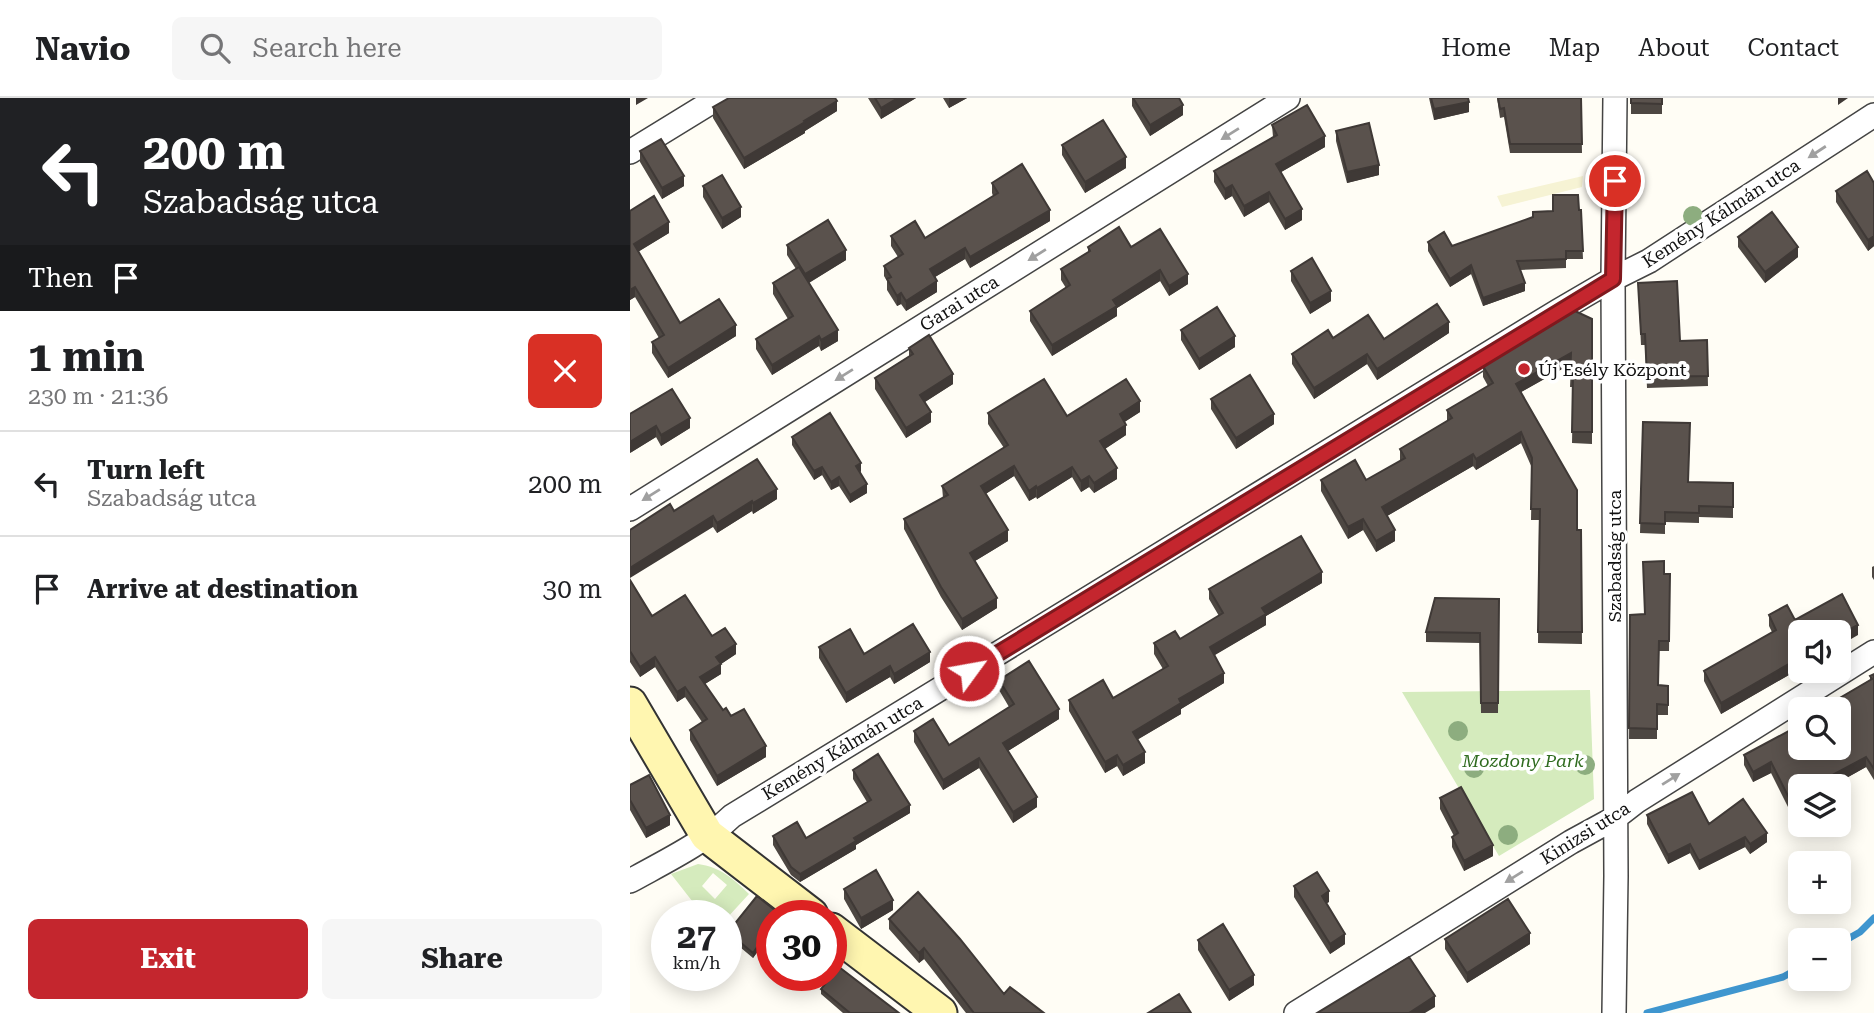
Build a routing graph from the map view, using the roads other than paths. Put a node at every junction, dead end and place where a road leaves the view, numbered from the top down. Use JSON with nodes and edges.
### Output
{"nodes":[{"id":1,"x":718,"y":98,"type":"edge"},
{"id":2,"x":1288,"y":98,"type":"edge"},
{"id":3,"x":1615,"y":98,"type":"edge"},
{"id":4,"x":1874,"y":115,"type":"edge"},
{"id":5,"x":630,"y":152,"type":"edge"},
{"id":6,"x":1613,"y":279,"type":"junction"},
{"id":7,"x":630,"y":509,"type":"edge"},
{"id":8,"x":1874,"y":652,"type":"edge"},
{"id":9,"x":630,"y":704,"type":"edge"},
{"id":10,"x":1615,"y":818,"type":"junction"},
{"id":11,"x":707,"y":835,"type":"junction"},
{"id":12,"x":630,"y":881,"type":"edge"},
{"id":13,"x":792,"y":900,"type":"edge"},
{"id":14,"x":847,"y":942,"type":"edge"},
{"id":15,"x":940,"y":1013,"type":"edge"},
{"id":16,"x":1296,"y":1013,"type":"edge"},
{"id":17,"x":1614,"y":1013,"type":"edge"}],
"edges":[{"from":1,"to":5,"type":"street"},
{"from":2,"to":7,"type":"street","name":"Garai utca","one_way":true},
{"from":3,"to":6,"type":"street","name":"Szabadság utca"},
{"from":4,"to":6,"type":"street","name":"Kemény Kálmán utca","one_way":true},
{"from":6,"to":10,"type":"street","name":"Szabadság utca"},
{"from":6,"to":11,"type":"street","name":"Kemény Kálmán utca"},
{"from":10,"to":8,"type":"street","name":"Kinizsi utca","one_way":true},
{"from":9,"to":11,"type":"street"},
{"from":10,"to":16,"type":"street","name":"Kinizsi utca","one_way":true},
{"from":10,"to":17,"type":"street","name":"Szabadság utca"},
{"from":11,"to":12,"type":"street","name":"Kemény Kálmán utca"},
{"from":11,"to":13,"type":"street"},
{"from":14,"to":15,"type":"street"}]}
